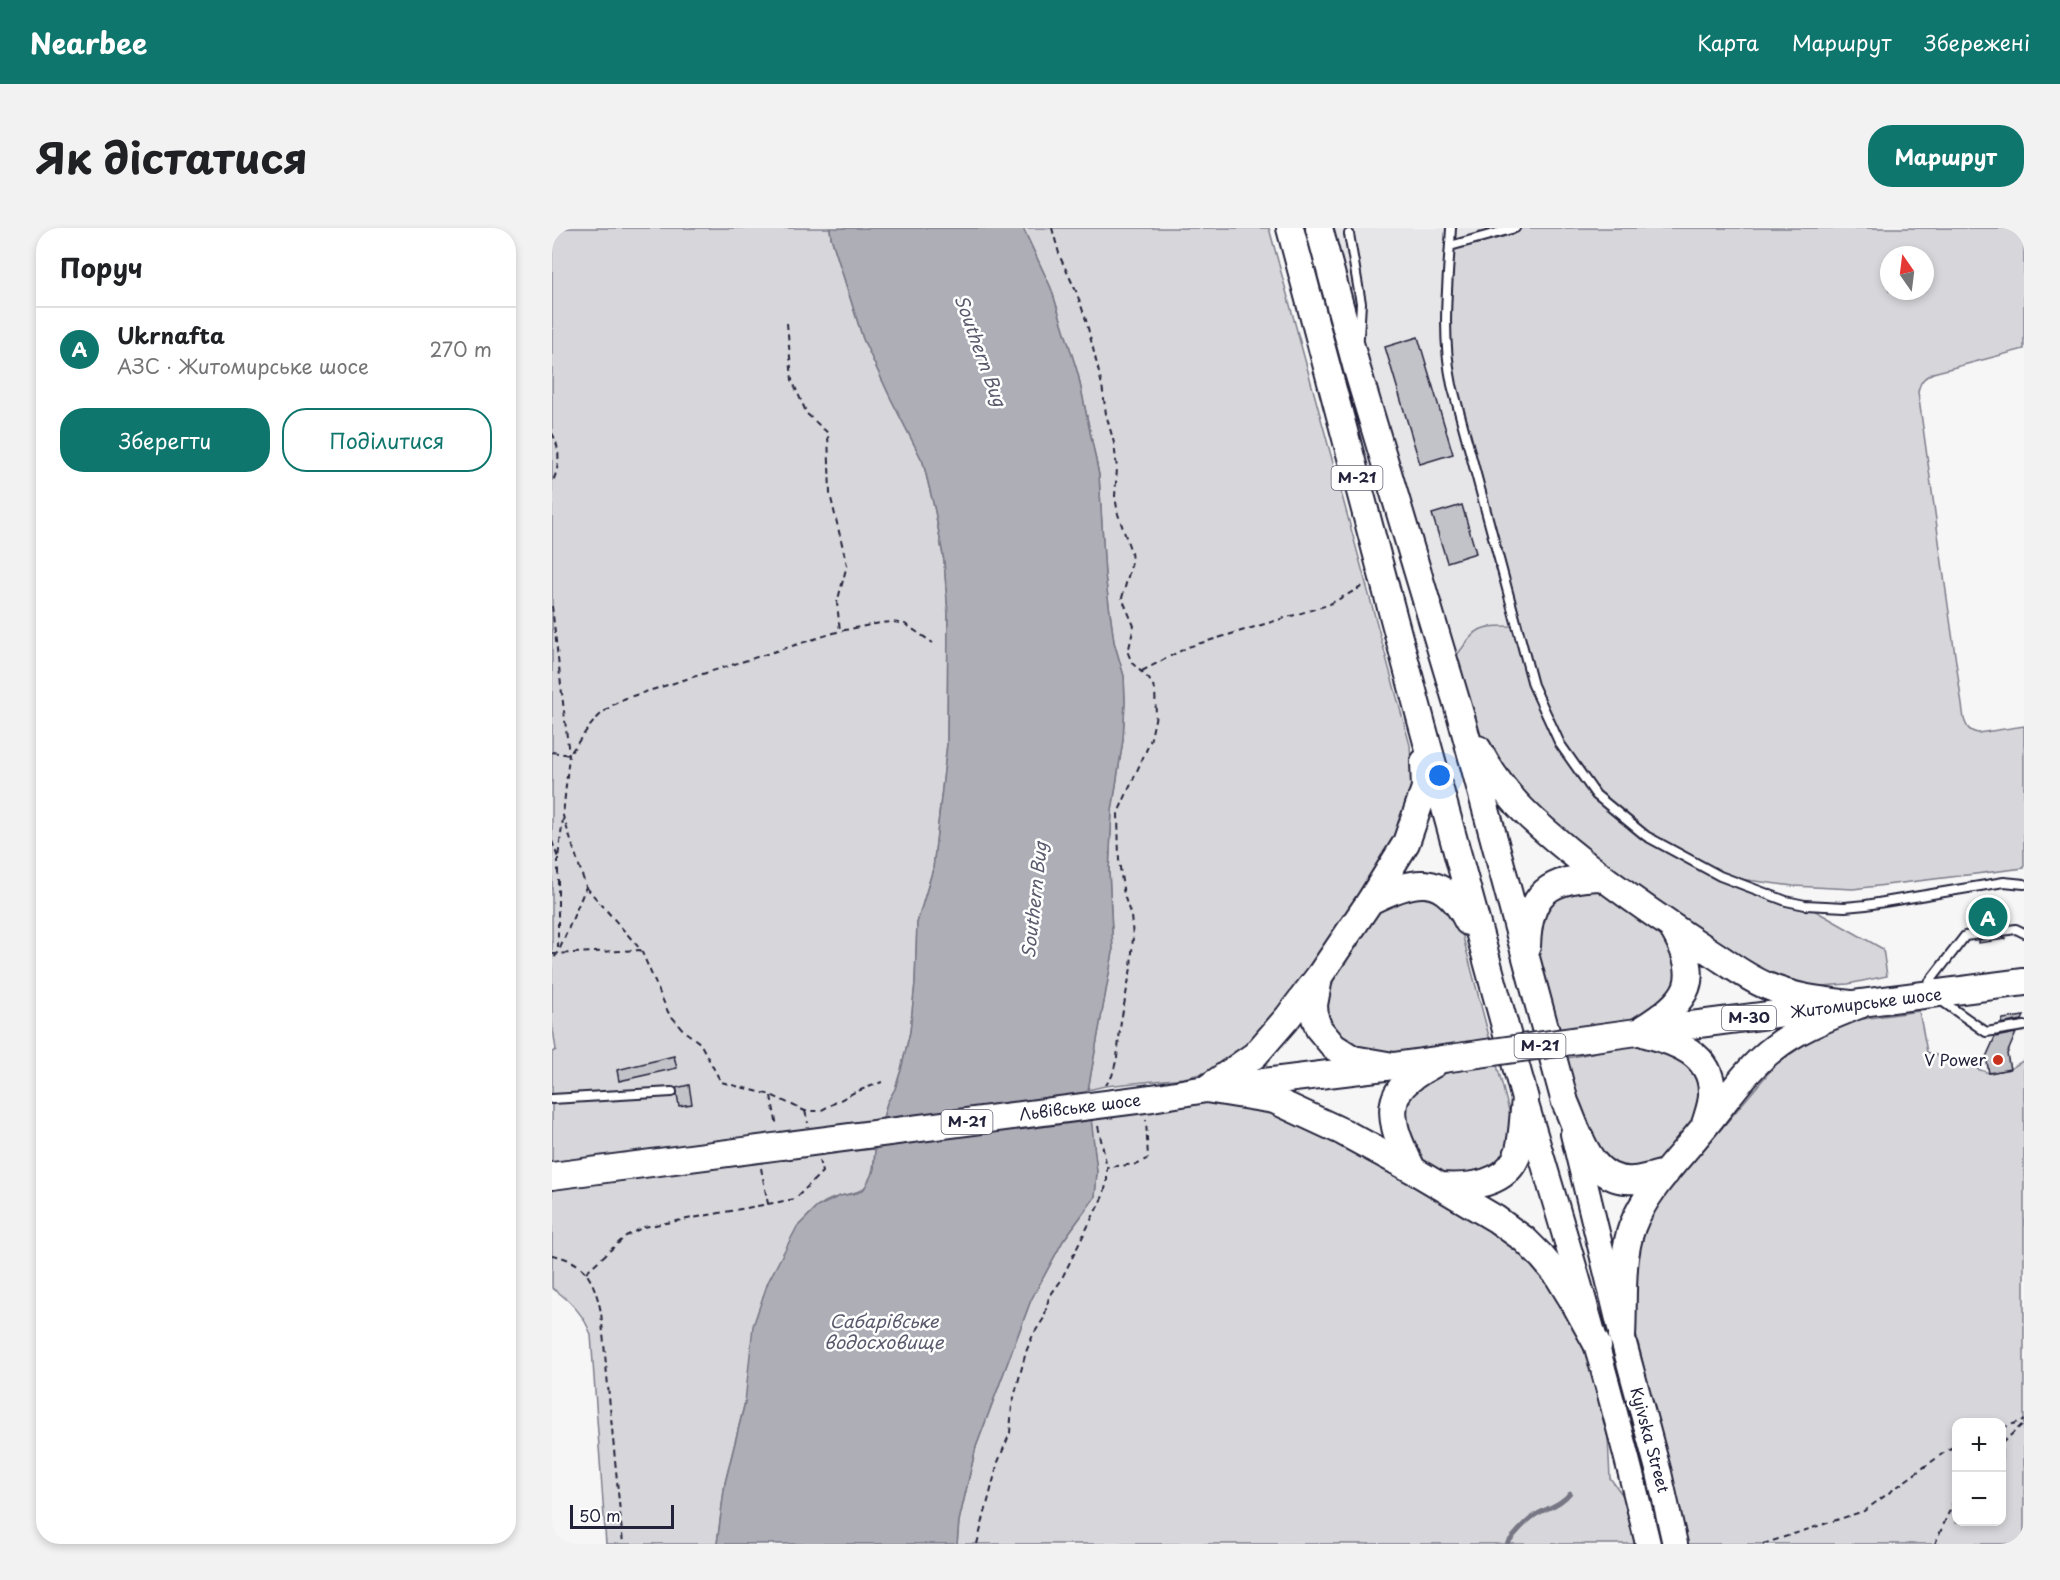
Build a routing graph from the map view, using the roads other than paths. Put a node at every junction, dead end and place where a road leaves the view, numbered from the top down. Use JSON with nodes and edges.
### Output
{"nodes":[{"id":1,"x":1290,"y":228,"type":"edge"},
{"id":2,"x":1319,"y":228,"type":"edge"},
{"id":3,"x":1451,"y":228,"type":"edge"},
{"id":4,"x":1515,"y":228,"type":"edge"},
{"id":5,"x":1349,"y":234,"type":"dead end"},
{"id":6,"x":1450,"y":246,"type":"junction"},
{"id":7,"x":1358,"y":369,"type":"junction"},
{"id":8,"x":1461,"y":717,"type":"junction"},
{"id":9,"x":1423,"y":728,"type":"junction"},
{"id":10,"x":1600,"y":876,"type":"junction"},
{"id":11,"x":2024,"y":884,"type":"edge"},
{"id":12,"x":1370,"y":901,"type":"junction"},
{"id":13,"x":1673,"y":929,"type":"junction"},
{"id":14,"x":2024,"y":933,"type":"edge"},
{"id":15,"x":1526,"y":958,"type":"junction"},
{"id":16,"x":1486,"y":959,"type":"junction"},
{"id":17,"x":1320,"y":975,"type":"junction"},
{"id":18,"x":2024,"y":982,"type":"edge"},
{"id":19,"x":1926,"y":996,"type":"junction"},
{"id":20,"x":1860,"y":1005,"type":"junction"},
{"id":21,"x":2024,"y":1026,"type":"edge"},
{"id":22,"x":1637,"y":1032,"type":"junction"},
{"id":23,"x":1443,"y":1059,"type":"junction"},
{"id":24,"x":1393,"y":1066,"type":"junction"},
{"id":25,"x":1206,"y":1089,"type":"junction"},
{"id":26,"x":672,"y":1092,"type":"dead end"},
{"id":27,"x":552,"y":1099,"type":"edge"},
{"id":28,"x":1525,"y":1099,"type":"junction"},
{"id":29,"x":1565,"y":1102,"type":"junction"},
{"id":30,"x":1704,"y":1128,"type":"junction"},
{"id":31,"x":1413,"y":1170,"type":"junction"},
{"id":32,"x":1666,"y":1173,"type":"junction"},
{"id":33,"x":552,"y":1176,"type":"edge"},
{"id":34,"x":1440,"y":1186,"type":"junction"},
{"id":35,"x":1622,"y":1336,"type":"junction"},
{"id":36,"x":1598,"y":1346,"type":"junction"},
{"id":37,"x":1648,"y":1544,"type":"edge"},
{"id":38,"x":1675,"y":1544,"type":"edge"}],
"edges":[{"from":1,"to":9,"type":"highway","number":"М-21"},
{"from":2,"to":7,"type":"highway","number":"М-21"},
{"from":3,"to":6,"type":"lane"},
{"from":4,"to":6,"type":"lane"},
{"from":5,"to":7,"type":"lane"},
{"from":6,"to":11,"type":"lane"},
{"from":7,"to":8,"type":"highway","number":"М-21"},
{"from":8,"to":10,"type":"highway"},
{"from":8,"to":15,"type":"highway","number":"М-21"},
{"from":9,"to":12,"type":"highway","number":"М-21"},
{"from":9,"to":16,"type":"highway"},
{"from":10,"to":13,"type":"highway"},
{"from":10,"to":15,"type":"highway"},
{"from":12,"to":16,"type":"highway"},
{"from":12,"to":17,"type":"highway","number":"М-21"},
{"from":13,"to":20,"type":"highway"},
{"from":13,"to":22,"type":"highway"},
{"from":14,"to":19,"type":"lane"},
{"from":15,"to":29,"type":"highway","number":"М-21"},
{"from":16,"to":28,"type":"highway"},
{"from":17,"to":24,"type":"highway"},
{"from":17,"to":25,"type":"highway","number":"М-21"},
{"from":18,"to":19,"type":"highway","name":"Житомирське шосе","number":"М-30"},
{"from":19,"to":20,"type":"highway","name":"Житомирське шосе","number":"М-30"},
{"from":19,"to":21,"type":"lane"},
{"from":20,"to":22,"type":"highway","name":"Житомирське шосе","number":"М-30"},
{"from":20,"to":30,"type":"highway"},
{"from":22,"to":23,"type":"highway","number":"М-21","bridge":true},
{"from":22,"to":30,"type":"highway","number":"М-21"},
{"from":23,"to":24,"type":"highway","number":"М-21"},
{"from":23,"to":31,"type":"highway"},
{"from":24,"to":25,"type":"highway","name":"Львівське шосе","number":"М-21"},
{"from":25,"to":31,"type":"highway"},
{"from":25,"to":33,"type":"highway","name":"Львівське шосе","number":"М-21","bridge":true},
{"from":26,"to":27,"type":"lane"},
{"from":28,"to":34,"type":"highway"},
{"from":28,"to":36,"type":"main road","name":"Kyivska Street"},
{"from":29,"to":32,"type":"highway","number":"М-21"},
{"from":29,"to":35,"type":"main road","name":"Kyivska Street"},
{"from":30,"to":32,"type":"highway","number":"М-21"},
{"from":31,"to":34,"type":"highway"},
{"from":32,"to":35,"type":"highway"},
{"from":34,"to":36,"type":"highway"},
{"from":35,"to":38,"type":"main road","name":"Kyivska Street"},
{"from":36,"to":37,"type":"main road","name":"Kyivska Street"}]}
